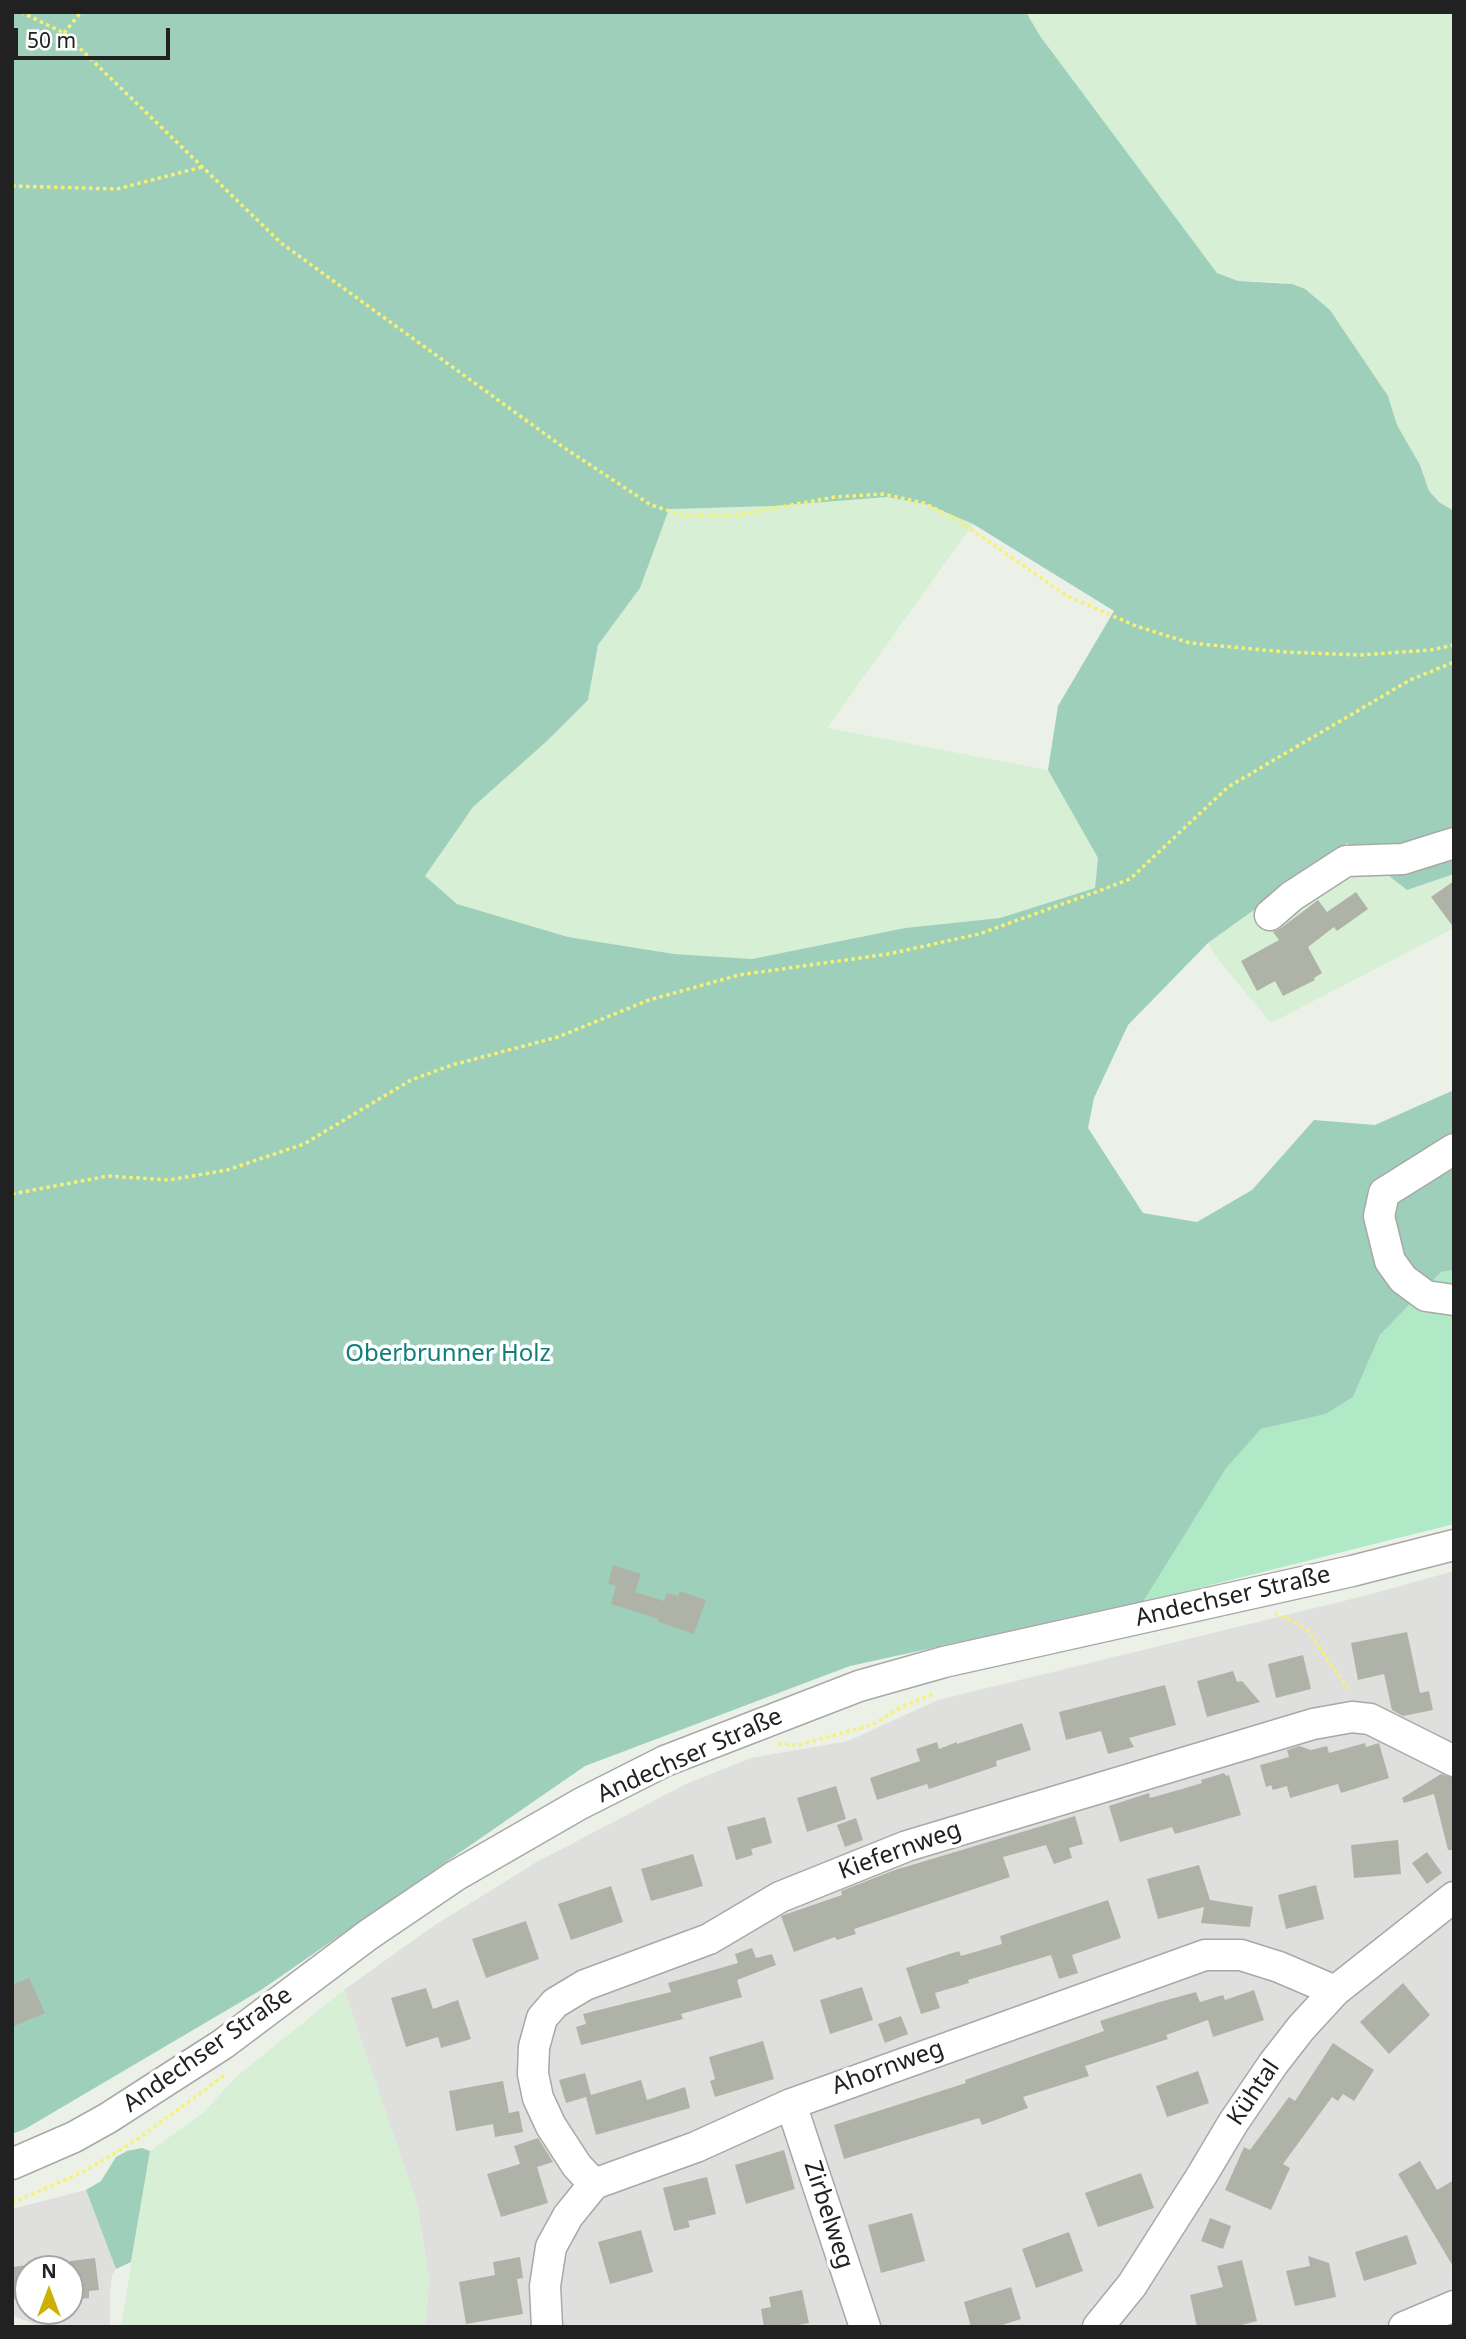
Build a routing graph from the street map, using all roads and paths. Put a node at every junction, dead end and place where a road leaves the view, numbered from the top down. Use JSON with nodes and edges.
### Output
{"nodes":[{"id":1,"x":21,"y":12,"type":"edge"},
{"id":2,"x":81,"y":12,"type":"edge"},
{"id":3,"x":64,"y":33,"type":"junction"},
{"id":4,"x":202,"y":167,"type":"junction"},
{"id":5,"x":12,"y":186,"type":"edge"},
{"id":6,"x":1454,"y":645,"type":"edge"},
{"id":7,"x":1454,"y":662,"type":"edge"},
{"id":8,"x":1454,"y":843,"type":"edge"},
{"id":9,"x":1269,"y":915,"type":"dead end"},
{"id":10,"x":1454,"y":1149,"type":"edge"},
{"id":11,"x":12,"y":1194,"type":"edge"},
{"id":12,"x":1454,"y":1300,"type":"edge"},
{"id":13,"x":1454,"y":1545,"type":"edge"},
{"id":14,"x":1269,"y":1612,"type":"dead end"},
{"id":15,"x":939,"y":1691,"type":"dead end"},
{"id":16,"x":1352,"y":1717,"type":"junction"},
{"id":17,"x":769,"y":1743,"type":"dead end"},
{"id":18,"x":1454,"y":1761,"type":"edge"},
{"id":19,"x":1454,"y":1897,"type":"edge"},
{"id":20,"x":1335,"y":1991,"type":"junction"},
{"id":21,"x":226,"y":2074,"type":"dead end"},
{"id":22,"x":791,"y":2104,"type":"junction"},
{"id":23,"x":12,"y":2164,"type":"edge"},
{"id":24,"x":594,"y":2184,"type":"junction"},
{"id":25,"x":12,"y":2203,"type":"edge"},
{"id":26,"x":1454,"y":2306,"type":"edge"},
{"id":27,"x":547,"y":2327,"type":"edge"},
{"id":28,"x":865,"y":2327,"type":"edge"},
{"id":29,"x":1098,"y":2327,"type":"edge"},
{"id":30,"x":1404,"y":2327,"type":"edge"}],
"edges":[{"from":1,"to":3,"type":"path"},
{"from":2,"to":3,"type":"path"},
{"from":3,"to":4,"type":"path"},
{"from":4,"to":5,"type":"path"},
{"from":4,"to":6,"type":"path"},
{"from":7,"to":11,"type":"path"},
{"from":8,"to":9,"type":"street"},
{"from":10,"to":12,"type":"street"},
{"from":13,"to":23,"type":"street","name":"Andechser Straße"},
{"from":14,"to":16,"type":"path"},
{"from":15,"to":17,"type":"path"},
{"from":16,"to":18,"type":"street","name":"Kiefernweg"},
{"from":16,"to":24,"type":"street","name":"Kiefernweg"},
{"from":19,"to":20,"type":"street","name":"Kühtal"},
{"from":20,"to":22,"type":"street","name":"Ahornweg"},
{"from":20,"to":29,"type":"street","name":"Kühtal"},
{"from":21,"to":25,"type":"path"},
{"from":22,"to":24,"type":"street","name":"Ahornweg"},
{"from":22,"to":28,"type":"street","name":"Zirbelweg"},
{"from":24,"to":27,"type":"street"},
{"from":26,"to":30,"type":"street"}]}
